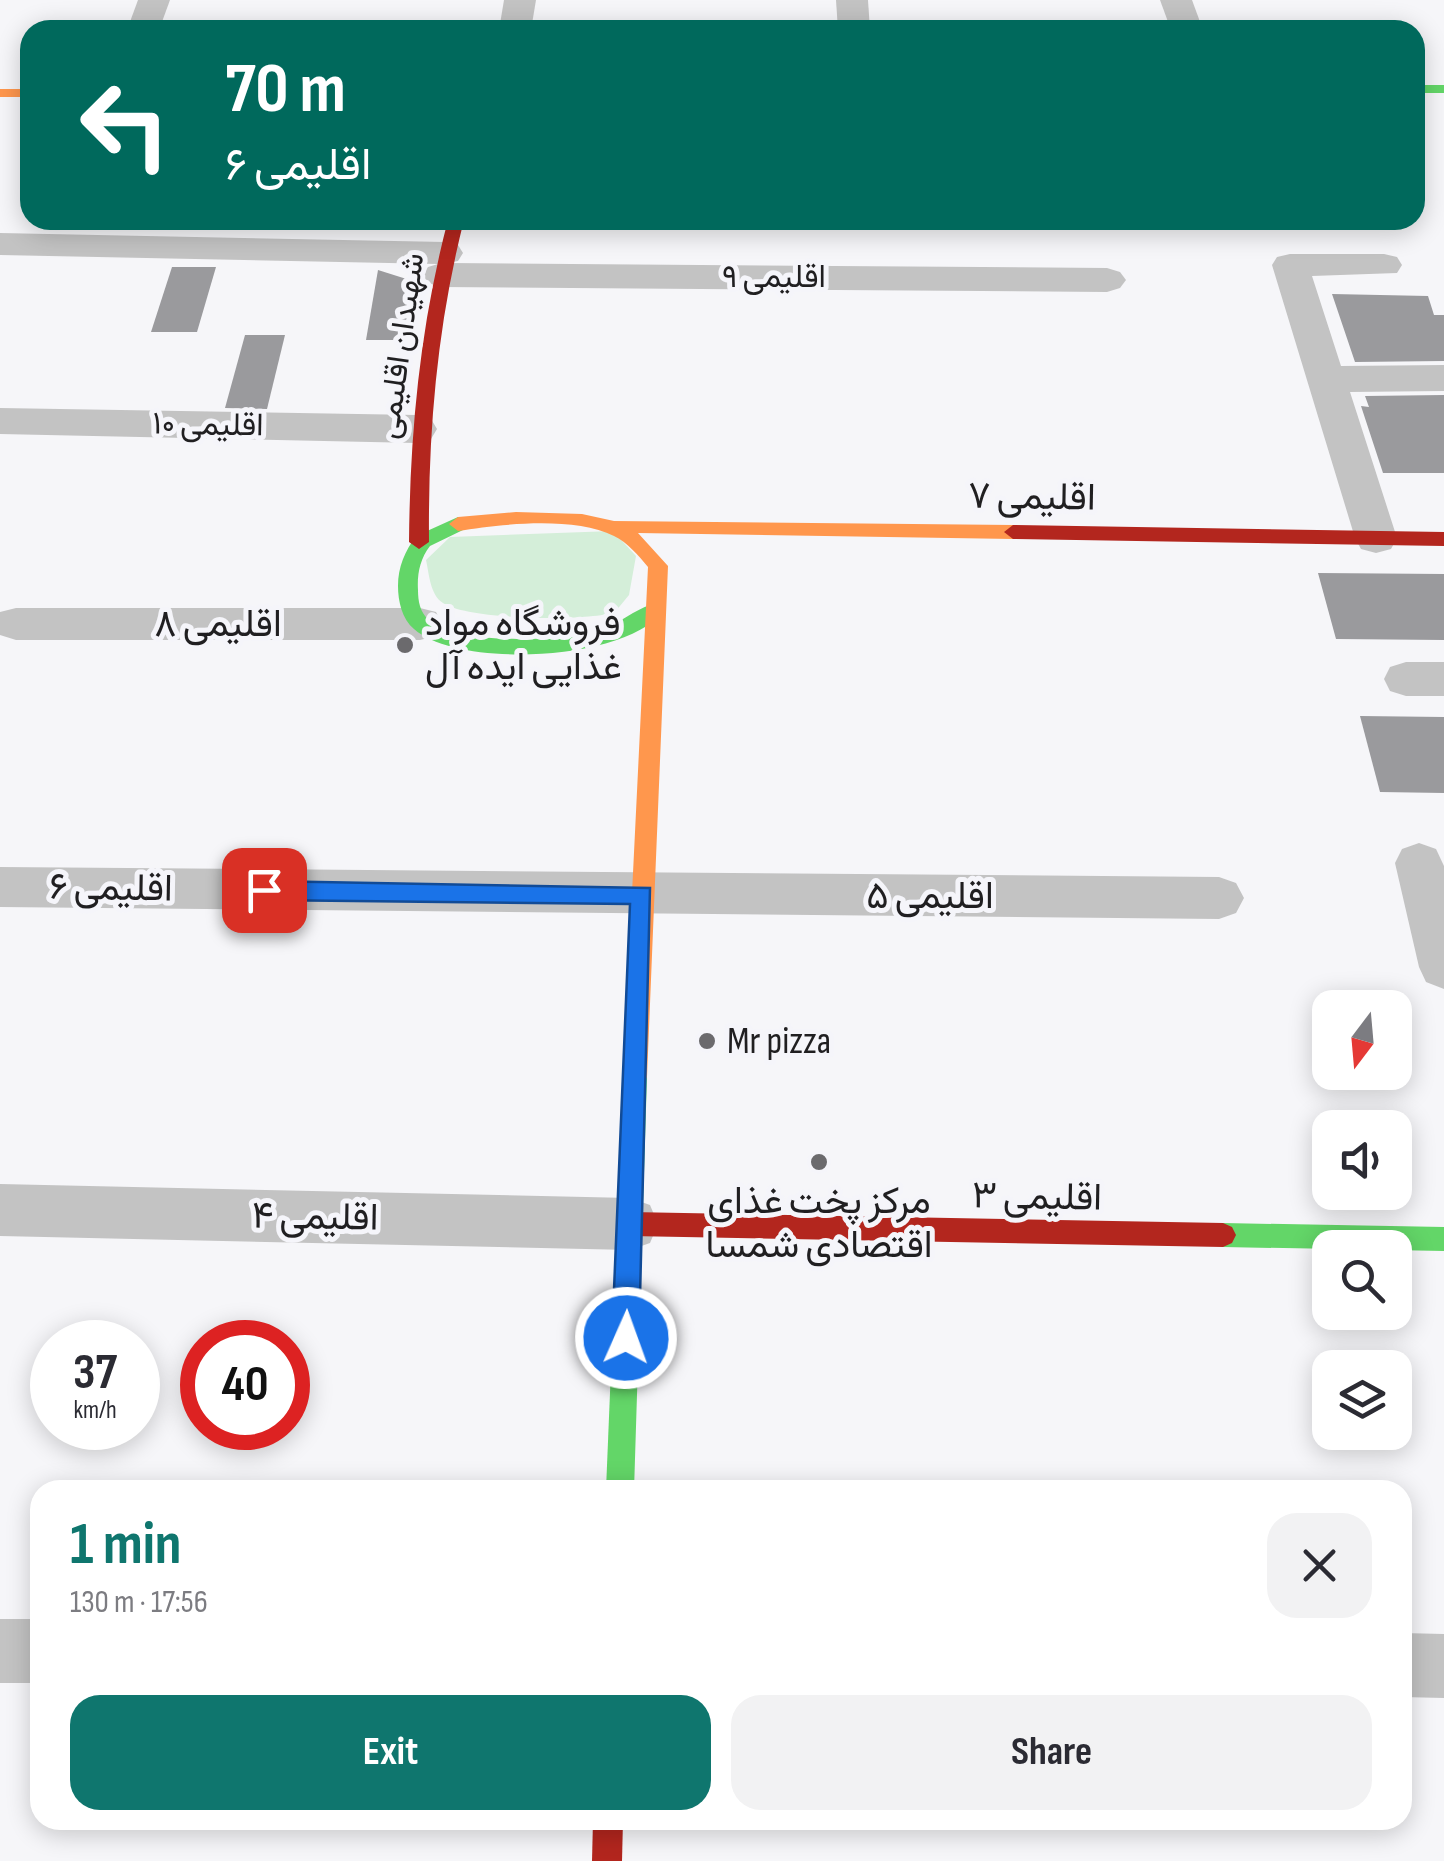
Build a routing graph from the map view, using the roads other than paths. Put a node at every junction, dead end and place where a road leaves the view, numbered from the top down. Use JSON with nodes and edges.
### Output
{"nodes":[{"id":1,"x":0,"y":244,"type":"edge"},
{"id":2,"x":447,"y":249,"type":"edge"},
{"id":3,"x":1384,"y":265,"type":"dead end"},
{"id":4,"x":1107,"y":280,"type":"dead end"},
{"id":5,"x":1444,"y":378,"type":"edge"},
{"id":6,"x":1326,"y":379,"type":"junction"},
{"id":7,"x":0,"y":420,"type":"edge"},
{"id":8,"x":417,"y":430,"type":"junction"},
{"id":9,"x":620,"y":526,"type":"junction"},
{"id":10,"x":730,"y":528,"type":"junction"},
{"id":11,"x":1376,"y":538,"type":"junction"},
{"id":12,"x":1444,"y":539,"type":"edge"},
{"id":13,"x":418,"y":542,"type":"junction"},
{"id":14,"x":658,"y":566,"type":"junction"},
{"id":15,"x":652,"y":611,"type":"junction"},
{"id":16,"x":16,"y":624,"type":"dead end"},
{"id":17,"x":420,"y":624,"type":"junction"},
{"id":18,"x":590,"y":640,"type":"junction"},
{"id":19,"x":650,"y":688,"type":"junction"},
{"id":20,"x":1419,"y":863,"type":"dead end"},
{"id":21,"x":0,"y":887,"type":"edge"},
{"id":22,"x":642,"y":895,"type":"junction"},
{"id":23,"x":1219,"y":898,"type":"dead end"},
{"id":24,"x":1444,"y":967,"type":"edge"},
{"id":25,"x":0,"y":1210,"type":"edge"},
{"id":26,"x":630,"y":1224,"type":"junction"},
{"id":27,"x":1444,"y":1239,"type":"edge"},
{"id":28,"x":620,"y":1480,"type":"edge"},
{"id":29,"x":0,"y":1650,"type":"edge"},
{"id":30,"x":30,"y":1651,"type":"edge"},
{"id":31,"x":1412,"y":1665,"type":"edge"},
{"id":32,"x":1444,"y":1666,"type":"edge"},
{"id":33,"x":608,"y":1830,"type":"edge"},
{"id":34,"x":606,"y":1861,"type":"edge"}],
"edges":[{"from":1,"to":2,"type":"street","name":"اقلیمی ۹"},
{"from":2,"to":4,"type":"street","name":"اقلیمی ۹"},
{"from":2,"to":8,"type":"street","name":"شهیدان اقلیمی"},
{"from":3,"to":6,"type":"street"},
{"from":5,"to":6,"type":"street"},
{"from":6,"to":11,"type":"street"},
{"from":7,"to":8,"type":"street","name":"اقلیمی ۱۰"},
{"from":8,"to":13,"type":"street","name":"شهیدان اقلیمی"},
{"from":9,"to":10,"type":"street","name":"اقلیمی ۷"},
{"from":9,"to":13,"type":"street","name":"اقلیمی ۷"},
{"from":9,"to":14,"type":"street"},
{"from":10,"to":11,"type":"street","name":"اقلیمی ۷"},
{"from":10,"to":14,"type":"street"},
{"from":11,"to":12,"type":"street","name":"اقلیمی ۷"},
{"from":13,"to":17,"type":"street","name":"شهیدان اقلیمی"},
{"from":14,"to":15,"type":"street"},
{"from":15,"to":18,"type":"street"},
{"from":15,"to":19,"type":"street"},
{"from":16,"to":17,"type":"street","name":"اقلیمی ۸"},
{"from":17,"to":18,"type":"street"},
{"from":18,"to":19,"type":"street"},
{"from":19,"to":22,"type":"street"},
{"from":20,"to":24,"type":"street"},
{"from":21,"to":22,"type":"street","name":"اقلیمی ۶"},
{"from":22,"to":23,"type":"street","name":"اقلیمی ۵"},
{"from":22,"to":26,"type":"street"},
{"from":25,"to":26,"type":"street","name":"اقلیمی ۴"},
{"from":26,"to":27,"type":"street","name":"اقلیمی ۳"},
{"from":26,"to":28,"type":"street"},
{"from":29,"to":30,"type":"street"},
{"from":31,"to":32,"type":"street"},
{"from":33,"to":34,"type":"street"}]}
